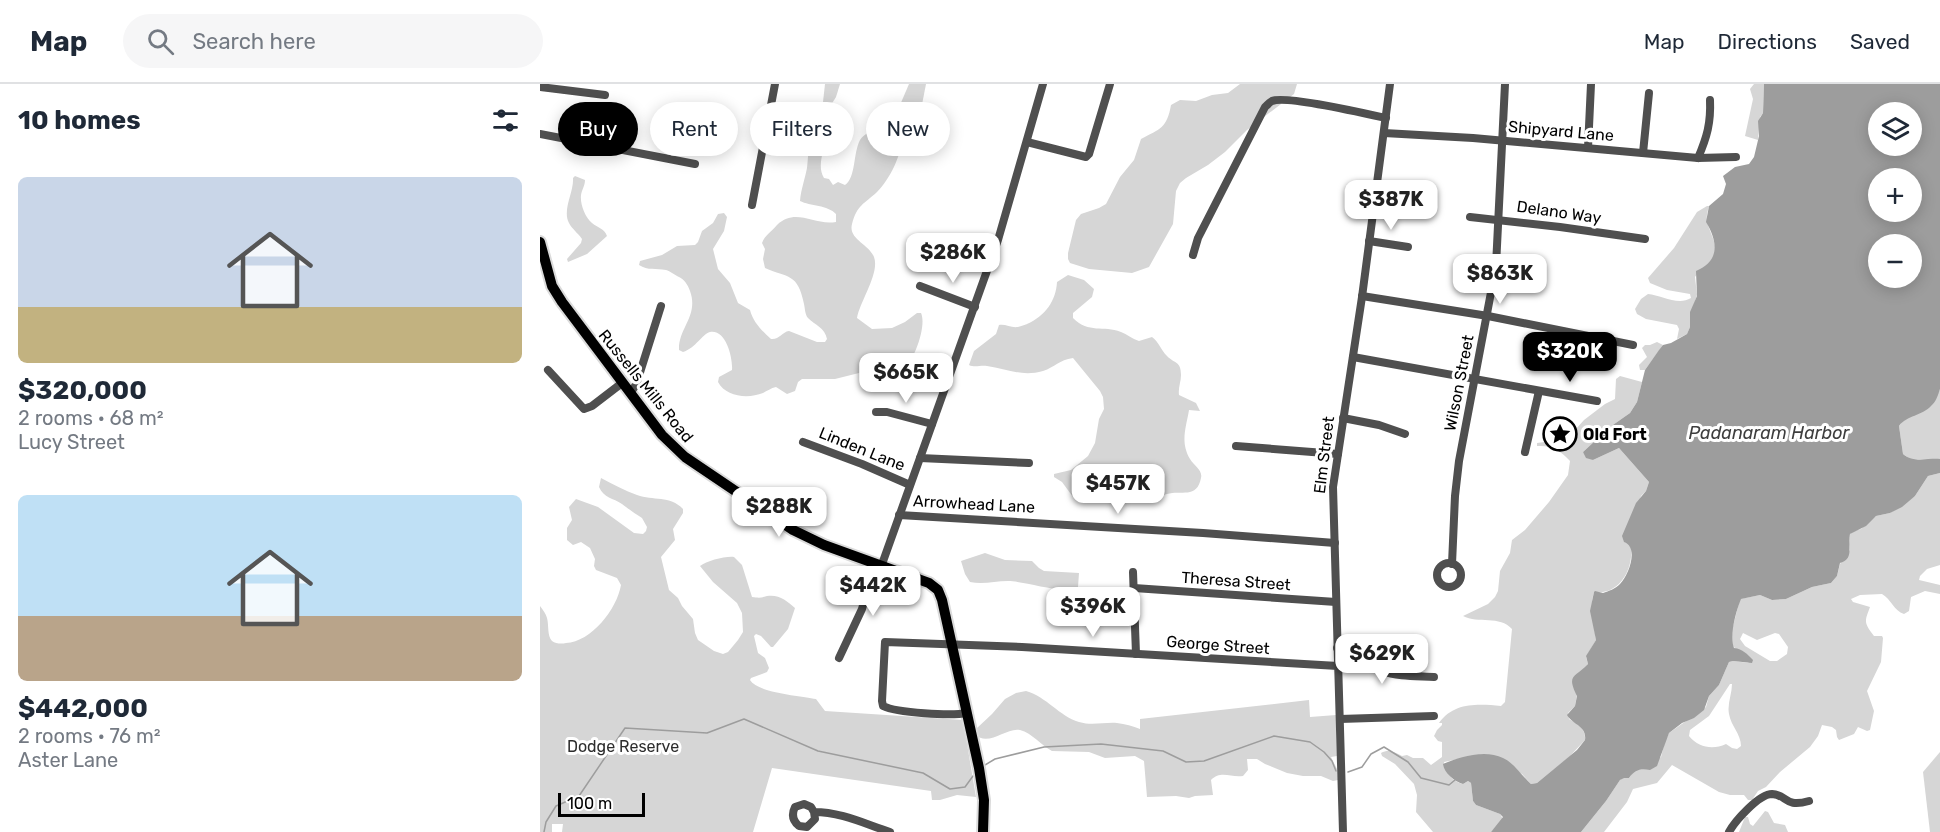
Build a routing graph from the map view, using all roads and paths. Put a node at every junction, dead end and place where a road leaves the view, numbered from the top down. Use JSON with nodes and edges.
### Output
{"nodes":[{"id":1,"x":775,"y":84,"type":"edge"},
{"id":2,"x":1043,"y":84,"type":"edge"},
{"id":3,"x":1110,"y":84,"type":"edge"},
{"id":4,"x":1390,"y":84,"type":"edge"},
{"id":5,"x":1505,"y":84,"type":"edge"},
{"id":6,"x":1592,"y":84,"type":"edge"},
{"id":7,"x":540,"y":87,"type":"edge"},
{"id":8,"x":1649,"y":93,"type":"dead end"},
{"id":9,"x":605,"y":95,"type":"dead end"},
{"id":10,"x":1710,"y":100,"type":"dead end"},
{"id":11,"x":1386,"y":118,"type":"junction"},
{"id":12,"x":1384,"y":133,"type":"junction"},
{"id":13,"x":540,"y":134,"type":"edge"},
{"id":14,"x":1502,"y":141,"type":"junction"},
{"id":15,"x":1027,"y":142,"type":"junction"},
{"id":16,"x":1588,"y":148,"type":"junction"},
{"id":17,"x":1643,"y":153,"type":"junction"},
{"id":18,"x":1736,"y":156,"type":"dead end"},
{"id":19,"x":1698,"y":158,"type":"junction"},
{"id":20,"x":695,"y":164,"type":"dead end"},
{"id":21,"x":752,"y":205,"type":"dead end"},
{"id":22,"x":1470,"y":216,"type":"dead end"},
{"id":23,"x":1499,"y":219,"type":"junction"},
{"id":24,"x":1644,"y":239,"type":"dead end"},
{"id":25,"x":1369,"y":241,"type":"junction"},
{"id":26,"x":540,"y":242,"type":"edge"},
{"id":27,"x":1408,"y":247,"type":"dead end"},
{"id":28,"x":1193,"y":255,"type":"dead end"},
{"id":29,"x":920,"y":286,"type":"dead end"},
{"id":30,"x":1362,"y":296,"type":"junction"},
{"id":31,"x":661,"y":306,"type":"dead end"},
{"id":32,"x":975,"y":307,"type":"junction"},
{"id":33,"x":1488,"y":316,"type":"junction"},
{"id":34,"x":1633,"y":345,"type":"dead end"},
{"id":35,"x":1353,"y":357,"type":"junction"},
{"id":36,"x":548,"y":370,"type":"dead end"},
{"id":37,"x":1476,"y":379,"type":"junction"},
{"id":38,"x":622,"y":383,"type":"junction"},
{"id":39,"x":1539,"y":391,"type":"junction"},
{"id":40,"x":630,"y":393,"type":"junction"},
{"id":41,"x":1597,"y":401,"type":"dead end"},
{"id":42,"x":876,"y":412,"type":"dead end"},
{"id":43,"x":1343,"y":418,"type":"junction"},
{"id":44,"x":932,"y":424,"type":"junction"},
{"id":45,"x":1405,"y":434,"type":"dead end"},
{"id":46,"x":803,"y":441,"type":"dead end"},
{"id":47,"x":1236,"y":446,"type":"dead end"},
{"id":48,"x":1525,"y":452,"type":"dead end"},
{"id":49,"x":1338,"y":454,"type":"junction"},
{"id":50,"x":920,"y":458,"type":"junction"},
{"id":51,"x":1029,"y":463,"type":"dead end"},
{"id":52,"x":910,"y":485,"type":"junction"},
{"id":53,"x":899,"y":515,"type":"junction"},
{"id":54,"x":1335,"y":543,"type":"junction"},
{"id":55,"x":1452,"y":564,"type":"dead end"},
{"id":56,"x":878,"y":566,"type":"junction"},
{"id":57,"x":1133,"y":572,"type":"dead end"},
{"id":58,"x":1134,"y":588,"type":"junction"},
{"id":59,"x":1336,"y":602,"type":"junction"},
{"id":60,"x":952,"y":644,"type":"junction"},
{"id":61,"x":1337,"y":648,"type":"junction"},
{"id":62,"x":1136,"y":654,"type":"junction"},
{"id":63,"x":839,"y":658,"type":"dead end"},
{"id":64,"x":1338,"y":666,"type":"junction"},
{"id":65,"x":1434,"y":677,"type":"dead end"},
{"id":66,"x":967,"y":713,"type":"junction"},
{"id":67,"x":1434,"y":716,"type":"dead end"},
{"id":68,"x":1340,"y":719,"type":"junction"},
{"id":69,"x":1809,"y":801,"type":"dead end"},
{"id":70,"x":814,"y":812,"type":"dead end"},
{"id":71,"x":863,"y":828,"type":"edge"},
{"id":72,"x":890,"y":832,"type":"edge"},
{"id":73,"x":982,"y":832,"type":"edge"},
{"id":74,"x":1343,"y":832,"type":"edge"},
{"id":75,"x":1729,"y":832,"type":"edge"}],
"edges":[{"from":1,"to":21,"type":"street"},
{"from":2,"to":15,"type":"street"},
{"from":3,"to":15,"type":"street"},
{"from":4,"to":11,"type":"street","name":"Elm Street"},
{"from":5,"to":14,"type":"street","name":"Wilson Street"},
{"from":6,"to":16,"type":"street"},
{"from":7,"to":9,"type":"street"},
{"from":8,"to":17,"type":"street"},
{"from":10,"to":19,"type":"street"},
{"from":11,"to":12,"type":"street","name":"Elm Street"},
{"from":11,"to":28,"type":"street"},
{"from":12,"to":14,"type":"street","name":"Shipyard Lane"},
{"from":12,"to":25,"type":"street","name":"Elm Street"},
{"from":13,"to":20,"type":"street"},
{"from":14,"to":16,"type":"street","name":"Shipyard Lane"},
{"from":14,"to":23,"type":"street","name":"Wilson Street"},
{"from":15,"to":32,"type":"street"},
{"from":16,"to":17,"type":"street","name":"Shipyard Lane"},
{"from":17,"to":19,"type":"street","name":"Shipyard Lane"},
{"from":18,"to":19,"type":"street","name":"Shipyard Lane"},
{"from":22,"to":23,"type":"street","name":"Delano Way"},
{"from":23,"to":24,"type":"street","name":"Delano Way"},
{"from":23,"to":33,"type":"street","name":"Wilson Street"},
{"from":25,"to":27,"type":"street"},
{"from":25,"to":30,"type":"street","name":"Elm Street"},
{"from":26,"to":38,"type":"main road","name":"Russells Mills Road"},
{"from":29,"to":32,"type":"street"},
{"from":30,"to":33,"type":"street"},
{"from":30,"to":35,"type":"street","name":"Elm Street"},
{"from":31,"to":40,"type":"street"},
{"from":32,"to":44,"type":"street"},
{"from":33,"to":34,"type":"street"},
{"from":33,"to":37,"type":"street","name":"Wilson Street"},
{"from":35,"to":37,"type":"street"},
{"from":35,"to":43,"type":"street","name":"Elm Street"},
{"from":36,"to":38,"type":"street"},
{"from":37,"to":39,"type":"street"},
{"from":37,"to":55,"type":"street","name":"Wilson Street"},
{"from":38,"to":40,"type":"main road","name":"Russells Mills Road"},
{"from":39,"to":41,"type":"street"},
{"from":39,"to":48,"type":"street"},
{"from":40,"to":56,"type":"main road","name":"Russells Mills Road"},
{"from":42,"to":44,"type":"street"},
{"from":43,"to":45,"type":"street"},
{"from":43,"to":49,"type":"street","name":"Elm Street"},
{"from":44,"to":50,"type":"street"},
{"from":46,"to":52,"type":"street","name":"Linden Lane"},
{"from":47,"to":49,"type":"street"},
{"from":49,"to":54,"type":"street","name":"Elm Street"},
{"from":50,"to":51,"type":"street"},
{"from":50,"to":52,"type":"street"},
{"from":52,"to":53,"type":"street"},
{"from":53,"to":54,"type":"street","name":"Arrowhead Lane"},
{"from":53,"to":56,"type":"street"},
{"from":54,"to":59,"type":"street","name":"Elm Street"},
{"from":56,"to":60,"type":"main road","name":"Russells Mills Road"},
{"from":56,"to":63,"type":"street"},
{"from":57,"to":58,"type":"street"},
{"from":58,"to":59,"type":"street","name":"Theresa Street"},
{"from":58,"to":62,"type":"street"},
{"from":59,"to":61,"type":"street","name":"Elm Street"},
{"from":60,"to":62,"type":"street","name":"George Street"},
{"from":60,"to":66,"type":"main road","name":"Russells Mills Road"},
{"from":60,"to":66,"type":"street","name":"George Street"},
{"from":61,"to":64,"type":"street","name":"Elm Street"},
{"from":61,"to":65,"type":"street"},
{"from":62,"to":64,"type":"street","name":"George Street"},
{"from":64,"to":68,"type":"street","name":"Elm Street"},
{"from":66,"to":73,"type":"main road","name":"Russells Mills Road"},
{"from":67,"to":68,"type":"street"},
{"from":68,"to":74,"type":"street","name":"Elm Street"},
{"from":69,"to":75,"type":"street"},
{"from":70,"to":71,"type":"street"},
{"from":71,"to":72,"type":"street"}]}
